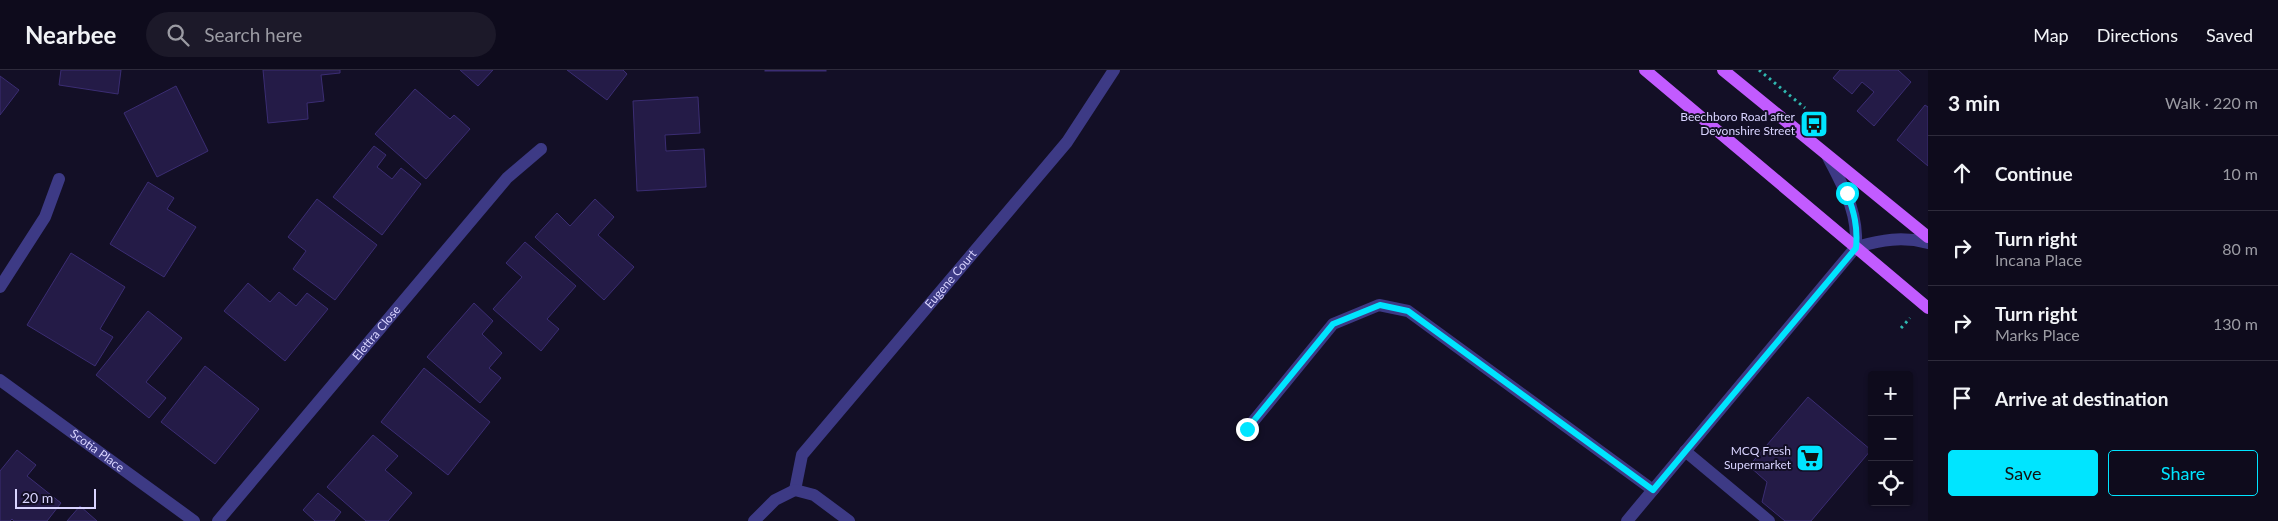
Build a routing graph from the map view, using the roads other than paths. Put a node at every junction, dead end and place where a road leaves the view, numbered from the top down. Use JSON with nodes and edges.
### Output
{"nodes":[{"id":1,"x":1114,"y":70,"type":"edge"},
{"id":2,"x":1644,"y":70,"type":"edge"},
{"id":3,"x":1723,"y":70,"type":"edge"},
{"id":4,"x":540,"y":149,"type":"dead end"},
{"id":5,"x":1827,"y":155,"type":"junction"},
{"id":6,"x":59,"y":179,"type":"dead end"},
{"id":7,"x":1928,"y":237,"type":"edge"},
{"id":8,"x":1928,"y":243,"type":"edge"},
{"id":9,"x":1856,"y":248,"type":"junction"},
{"id":10,"x":0,"y":287,"type":"edge"},
{"id":11,"x":1928,"y":308,"type":"edge"},
{"id":12,"x":0,"y":380,"type":"edge"},
{"id":13,"x":1247,"y":429,"type":"dead end"},
{"id":14,"x":1685,"y":451,"type":"junction"},
{"id":15,"x":795,"y":490,"type":"junction"},
{"id":16,"x":1653,"y":490,"type":"junction"},
{"id":17,"x":194,"y":521,"type":"edge"},
{"id":18,"x":218,"y":521,"type":"edge"},
{"id":19,"x":754,"y":521,"type":"edge"},
{"id":20,"x":849,"y":521,"type":"edge"},
{"id":21,"x":1627,"y":521,"type":"edge"},
{"id":22,"x":1769,"y":521,"type":"edge"}],
"edges":[{"from":1,"to":15,"type":"street","name":"Eugene Court"},
{"from":2,"to":9,"type":"main road"},
{"from":3,"to":5,"type":"main road"},
{"from":4,"to":18,"type":"street","name":"Elettra Close"},
{"from":5,"to":7,"type":"main road"},
{"from":5,"to":9,"type":"street"},
{"from":6,"to":10,"type":"street"},
{"from":8,"to":9,"type":"street"},
{"from":9,"to":11,"type":"main road"},
{"from":9,"to":14,"type":"street"},
{"from":12,"to":17,"type":"street","name":"Scotia Place"},
{"from":13,"to":16,"type":"street"},
{"from":14,"to":16,"type":"street"},
{"from":14,"to":22,"type":"street"},
{"from":15,"to":19,"type":"street"},
{"from":15,"to":20,"type":"street"},
{"from":16,"to":21,"type":"street"}]}
